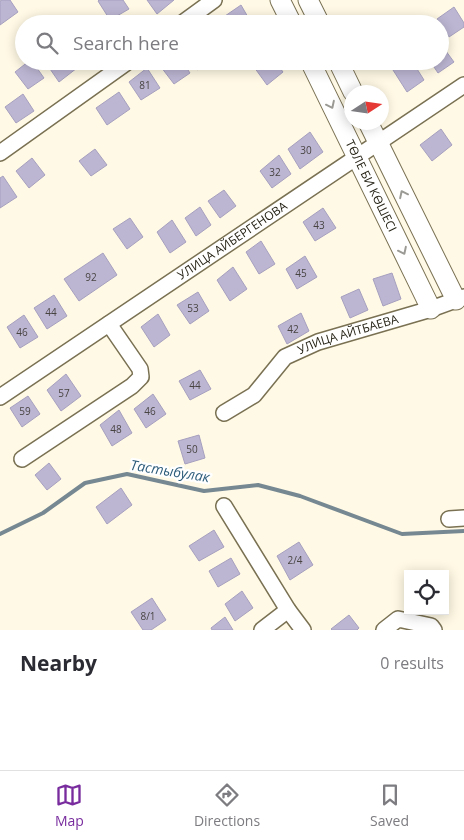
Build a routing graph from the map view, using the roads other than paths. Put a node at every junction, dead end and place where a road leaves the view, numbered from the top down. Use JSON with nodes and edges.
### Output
{"nodes":[{"id":1,"x":214,"y":0,"type":"edge"},
{"id":2,"x":280,"y":0,"type":"edge"},
{"id":3,"x":308,"y":0,"type":"edge"},
{"id":4,"x":193,"y":15,"type":"edge"},
{"id":5,"x":288,"y":15,"type":"edge"},
{"id":6,"x":316,"y":15,"type":"edge"},
{"id":7,"x":116,"y":70,"type":"edge"},
{"id":8,"x":314,"y":70,"type":"edge"},
{"id":9,"x":342,"y":70,"type":"edge"},
{"id":10,"x":350,"y":85,"type":"edge"},
{"id":11,"x":464,"y":86,"type":"edge"},
{"id":12,"x":372,"y":130,"type":"edge"},
{"id":13,"x":378,"y":144,"type":"junction"},
{"id":14,"x":0,"y":153,"type":"edge"},
{"id":15,"x":357,"y":158,"type":"junction"},
{"id":16,"x":460,"y":298,"type":"edge"},
{"id":17,"x":431,"y":309,"type":"junction"},
{"id":18,"x":109,"y":324,"type":"junction"},
{"id":19,"x":0,"y":397,"type":"edge"},
{"id":20,"x":224,"y":413,"type":"dead end"},
{"id":21,"x":22,"y":459,"type":"dead end"},
{"id":22,"x":224,"y":506,"type":"dead end"},
{"id":23,"x":288,"y":610,"type":"junction"},
{"id":24,"x":433,"y":628,"type":"edge"},
{"id":25,"x":262,"y":630,"type":"edge"},
{"id":26,"x":303,"y":630,"type":"edge"},
{"id":27,"x":384,"y":630,"type":"edge"}],
"edges":[{"from":1,"to":4,"type":"street"},
{"from":2,"to":5,"type":"main road"},
{"from":3,"to":6,"type":"main road"},
{"from":7,"to":14,"type":"street"},
{"from":8,"to":15,"type":"main road","name":"ТӨЛЕ БИ КӨШЕСІ","one_way":true},
{"from":9,"to":10,"type":"main road"},
{"from":11,"to":13,"type":"street","name":"УЛИЦА АЙБЕРГЕНОВА"},
{"from":12,"to":13,"type":"main road","name":"ТӨЛЕ БИ КӨШЕСІ"},
{"from":13,"to":15,"type":"street","name":"УЛИЦА АЙБЕРГЕНОВА"},
{"from":16,"to":13,"type":"main road","name":"ТӨЛЕ БИ КӨШЕСІ","one_way":true},
{"from":15,"to":17,"type":"main road","name":"ТӨЛЕ БИ КӨШЕСІ","one_way":true},
{"from":15,"to":18,"type":"street","name":"УЛИЦА АЙБЕРГЕНОВА"},
{"from":16,"to":17,"type":"street","name":"УЛИЦА АЙТБАЕВА"},
{"from":17,"to":20,"type":"street","name":"УЛИЦА АЙТБАЕВА"},
{"from":18,"to":19,"type":"street","name":"УЛИЦА АЙБЕРГЕНОВА"},
{"from":18,"to":21,"type":"street"},
{"from":22,"to":23,"type":"street"},
{"from":23,"to":25,"type":"street"},
{"from":23,"to":26,"type":"street"},
{"from":24,"to":27,"type":"street"}]}
